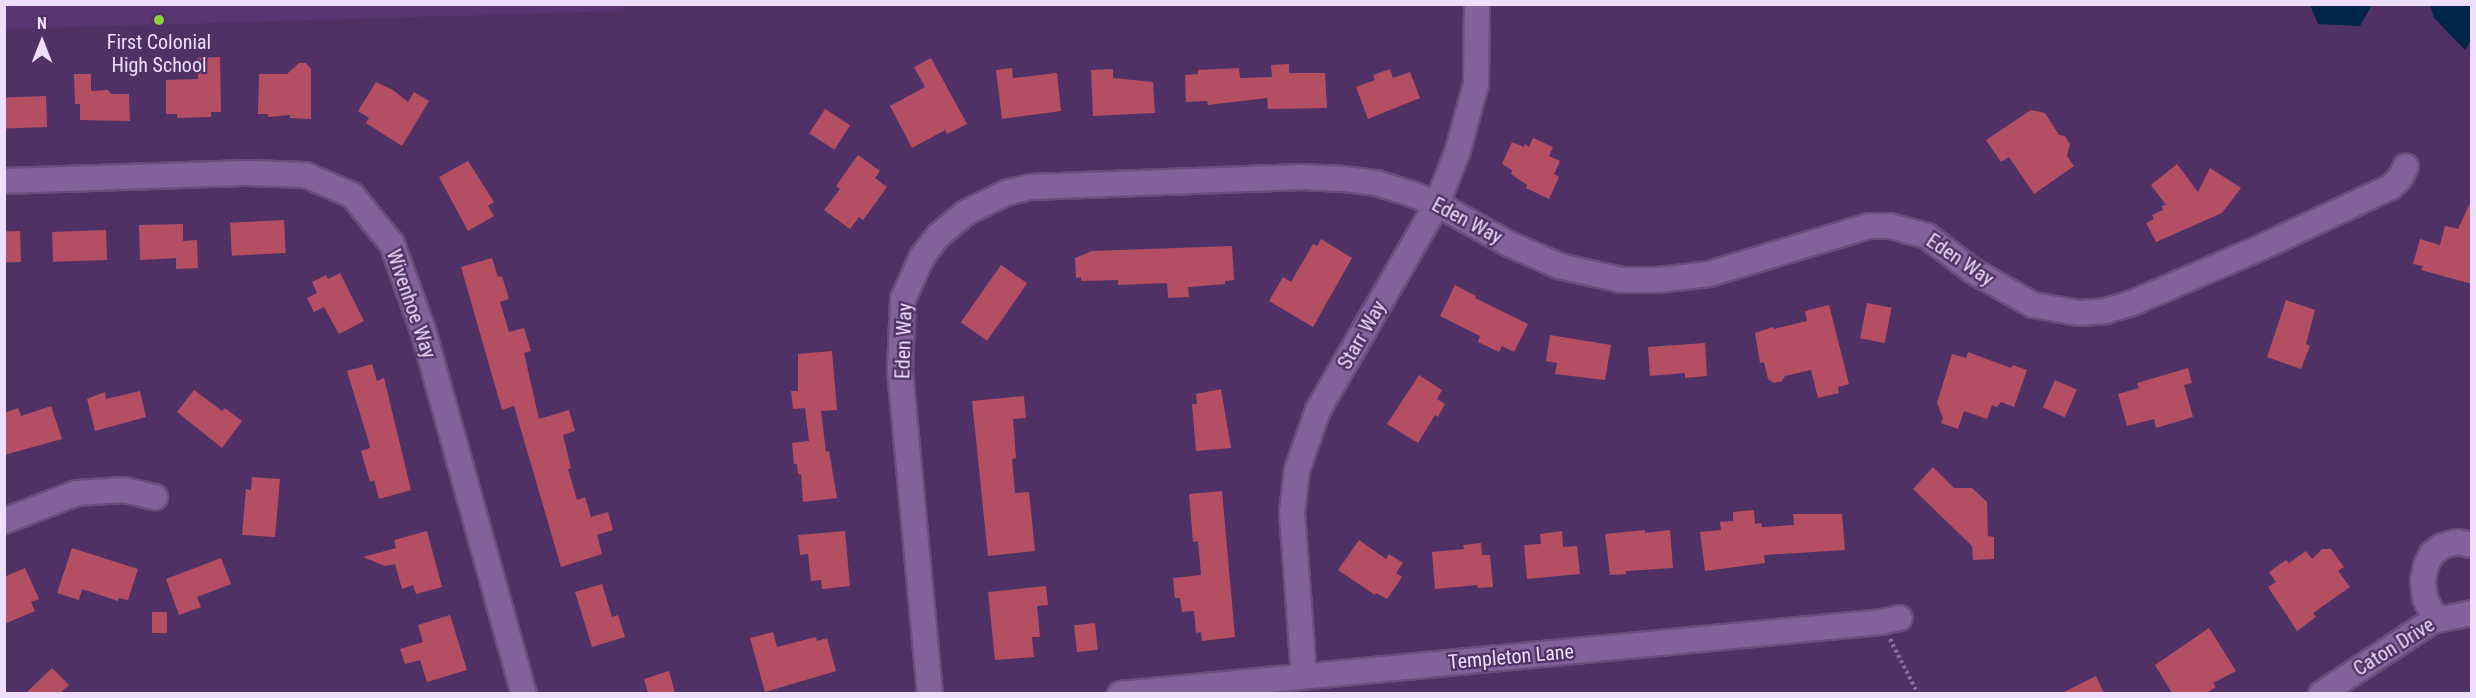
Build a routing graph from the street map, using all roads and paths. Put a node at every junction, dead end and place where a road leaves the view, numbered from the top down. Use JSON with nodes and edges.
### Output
{"nodes":[{"id":1,"x":1476,"y":4,"type":"edge"},
{"id":2,"x":2406,"y":166,"type":"dead end"},
{"id":3,"x":4,"y":181,"type":"edge"},
{"id":4,"x":1437,"y":204,"type":"junction"},
{"id":5,"x":155,"y":497,"type":"dead end"},
{"id":6,"x":4,"y":521,"type":"edge"},
{"id":7,"x":2472,"y":545,"type":"edge"},
{"id":8,"x":2472,"y":613,"type":"edge"},
{"id":9,"x":2439,"y":618,"type":"junction"},
{"id":10,"x":1891,"y":620,"type":"joint"},
{"id":11,"x":1304,"y":676,"type":"junction"},
{"id":12,"x":524,"y":693,"type":"edge"},
{"id":13,"x":930,"y":693,"type":"edge"},
{"id":14,"x":1120,"y":693,"type":"edge"},
{"id":15,"x":1917,"y":693,"type":"edge"},
{"id":16,"x":2321,"y":693,"type":"edge"}],
"edges":[{"from":1,"to":4,"type":"street","name":"Starr Way"},
{"from":2,"to":4,"type":"street","name":"Eden Way"},
{"from":3,"to":12,"type":"street","name":"Wivenhoe Way"},
{"from":4,"to":11,"type":"street","name":"Starr Way"},
{"from":4,"to":13,"type":"street","name":"Eden Way"},
{"from":5,"to":6,"type":"street"},
{"from":7,"to":9,"type":"street"},
{"from":8,"to":9,"type":"street","name":"Caton Drive"},
{"from":9,"to":16,"type":"street","name":"Caton Drive"},
{"from":10,"to":11,"type":"street","name":"Templeton Lane"},
{"from":10,"to":15,"type":"path"},
{"from":11,"to":14,"type":"street","name":"Templeton Lane"}]}
